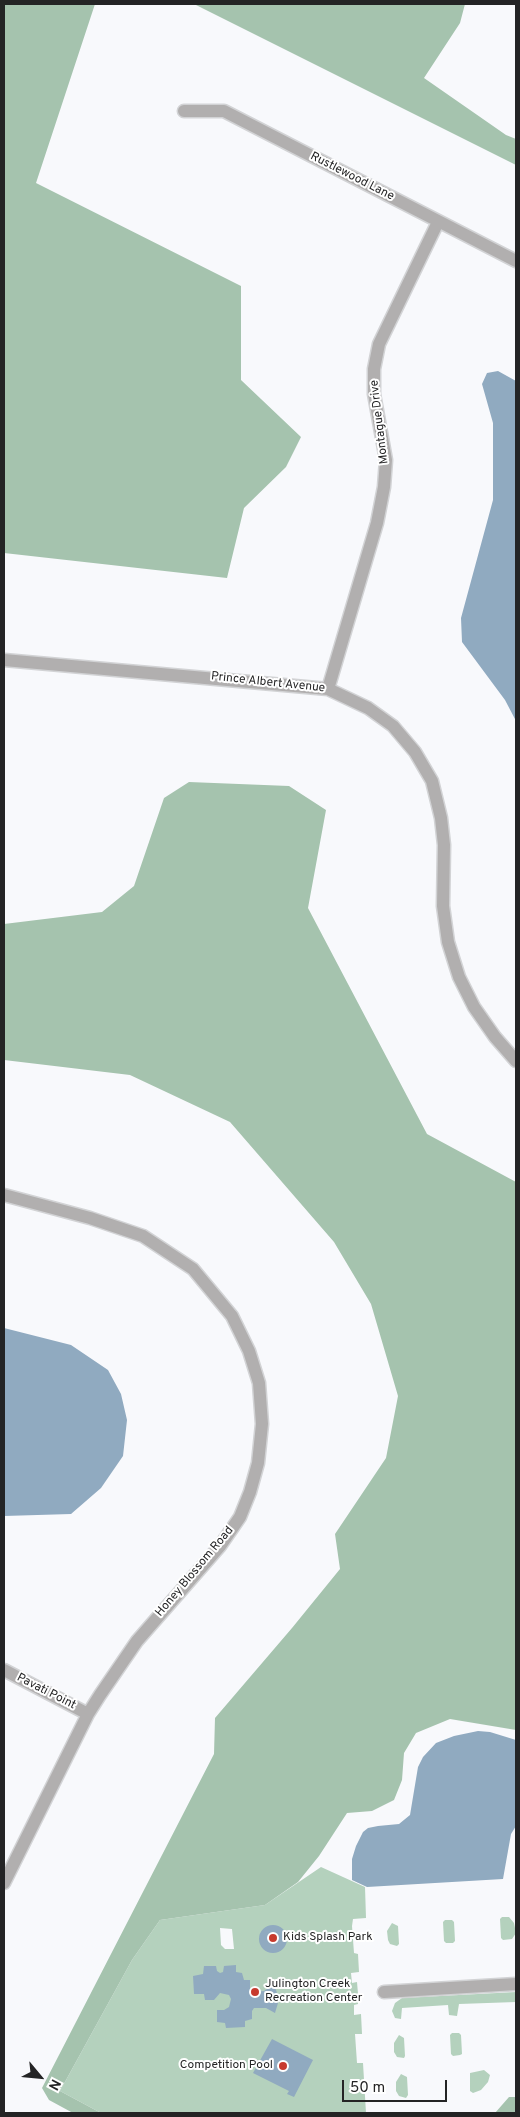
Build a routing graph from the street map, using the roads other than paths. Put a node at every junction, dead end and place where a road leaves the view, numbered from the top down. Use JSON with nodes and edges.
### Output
{"nodes":[{"id":1,"x":184,"y":111,"type":"dead end"},
{"id":2,"x":438,"y":222,"type":"junction"},
{"id":3,"x":516,"y":261,"type":"edge"},
{"id":4,"x":4,"y":660,"type":"edge"},
{"id":5,"x":328,"y":689,"type":"junction"},
{"id":6,"x":516,"y":1061,"type":"edge"},
{"id":7,"x":4,"y":1195,"type":"edge"},
{"id":8,"x":4,"y":1670,"type":"edge"},
{"id":9,"x":88,"y":1714,"type":"junction"},
{"id":10,"x":4,"y":1884,"type":"edge"},
{"id":11,"x":516,"y":1984,"type":"edge"},
{"id":12,"x":384,"y":1992,"type":"dead end"}],
"edges":[{"from":1,"to":2,"type":"street","name":"Rustlewood Lane"},
{"from":2,"to":3,"type":"street","name":"Rustlewood Lane"},
{"from":2,"to":5,"type":"street","name":"Montague Drive"},
{"from":4,"to":5,"type":"street","name":"Prince Albert Avenue"},
{"from":5,"to":6,"type":"street","name":"Prince Albert Avenue"},
{"from":7,"to":9,"type":"street","name":"Honey Blossom Road"},
{"from":8,"to":9,"type":"street","name":"Pavati Point"},
{"from":9,"to":10,"type":"street","name":"Honey Blossom Road"},
{"from":11,"to":12,"type":"street"}]}
